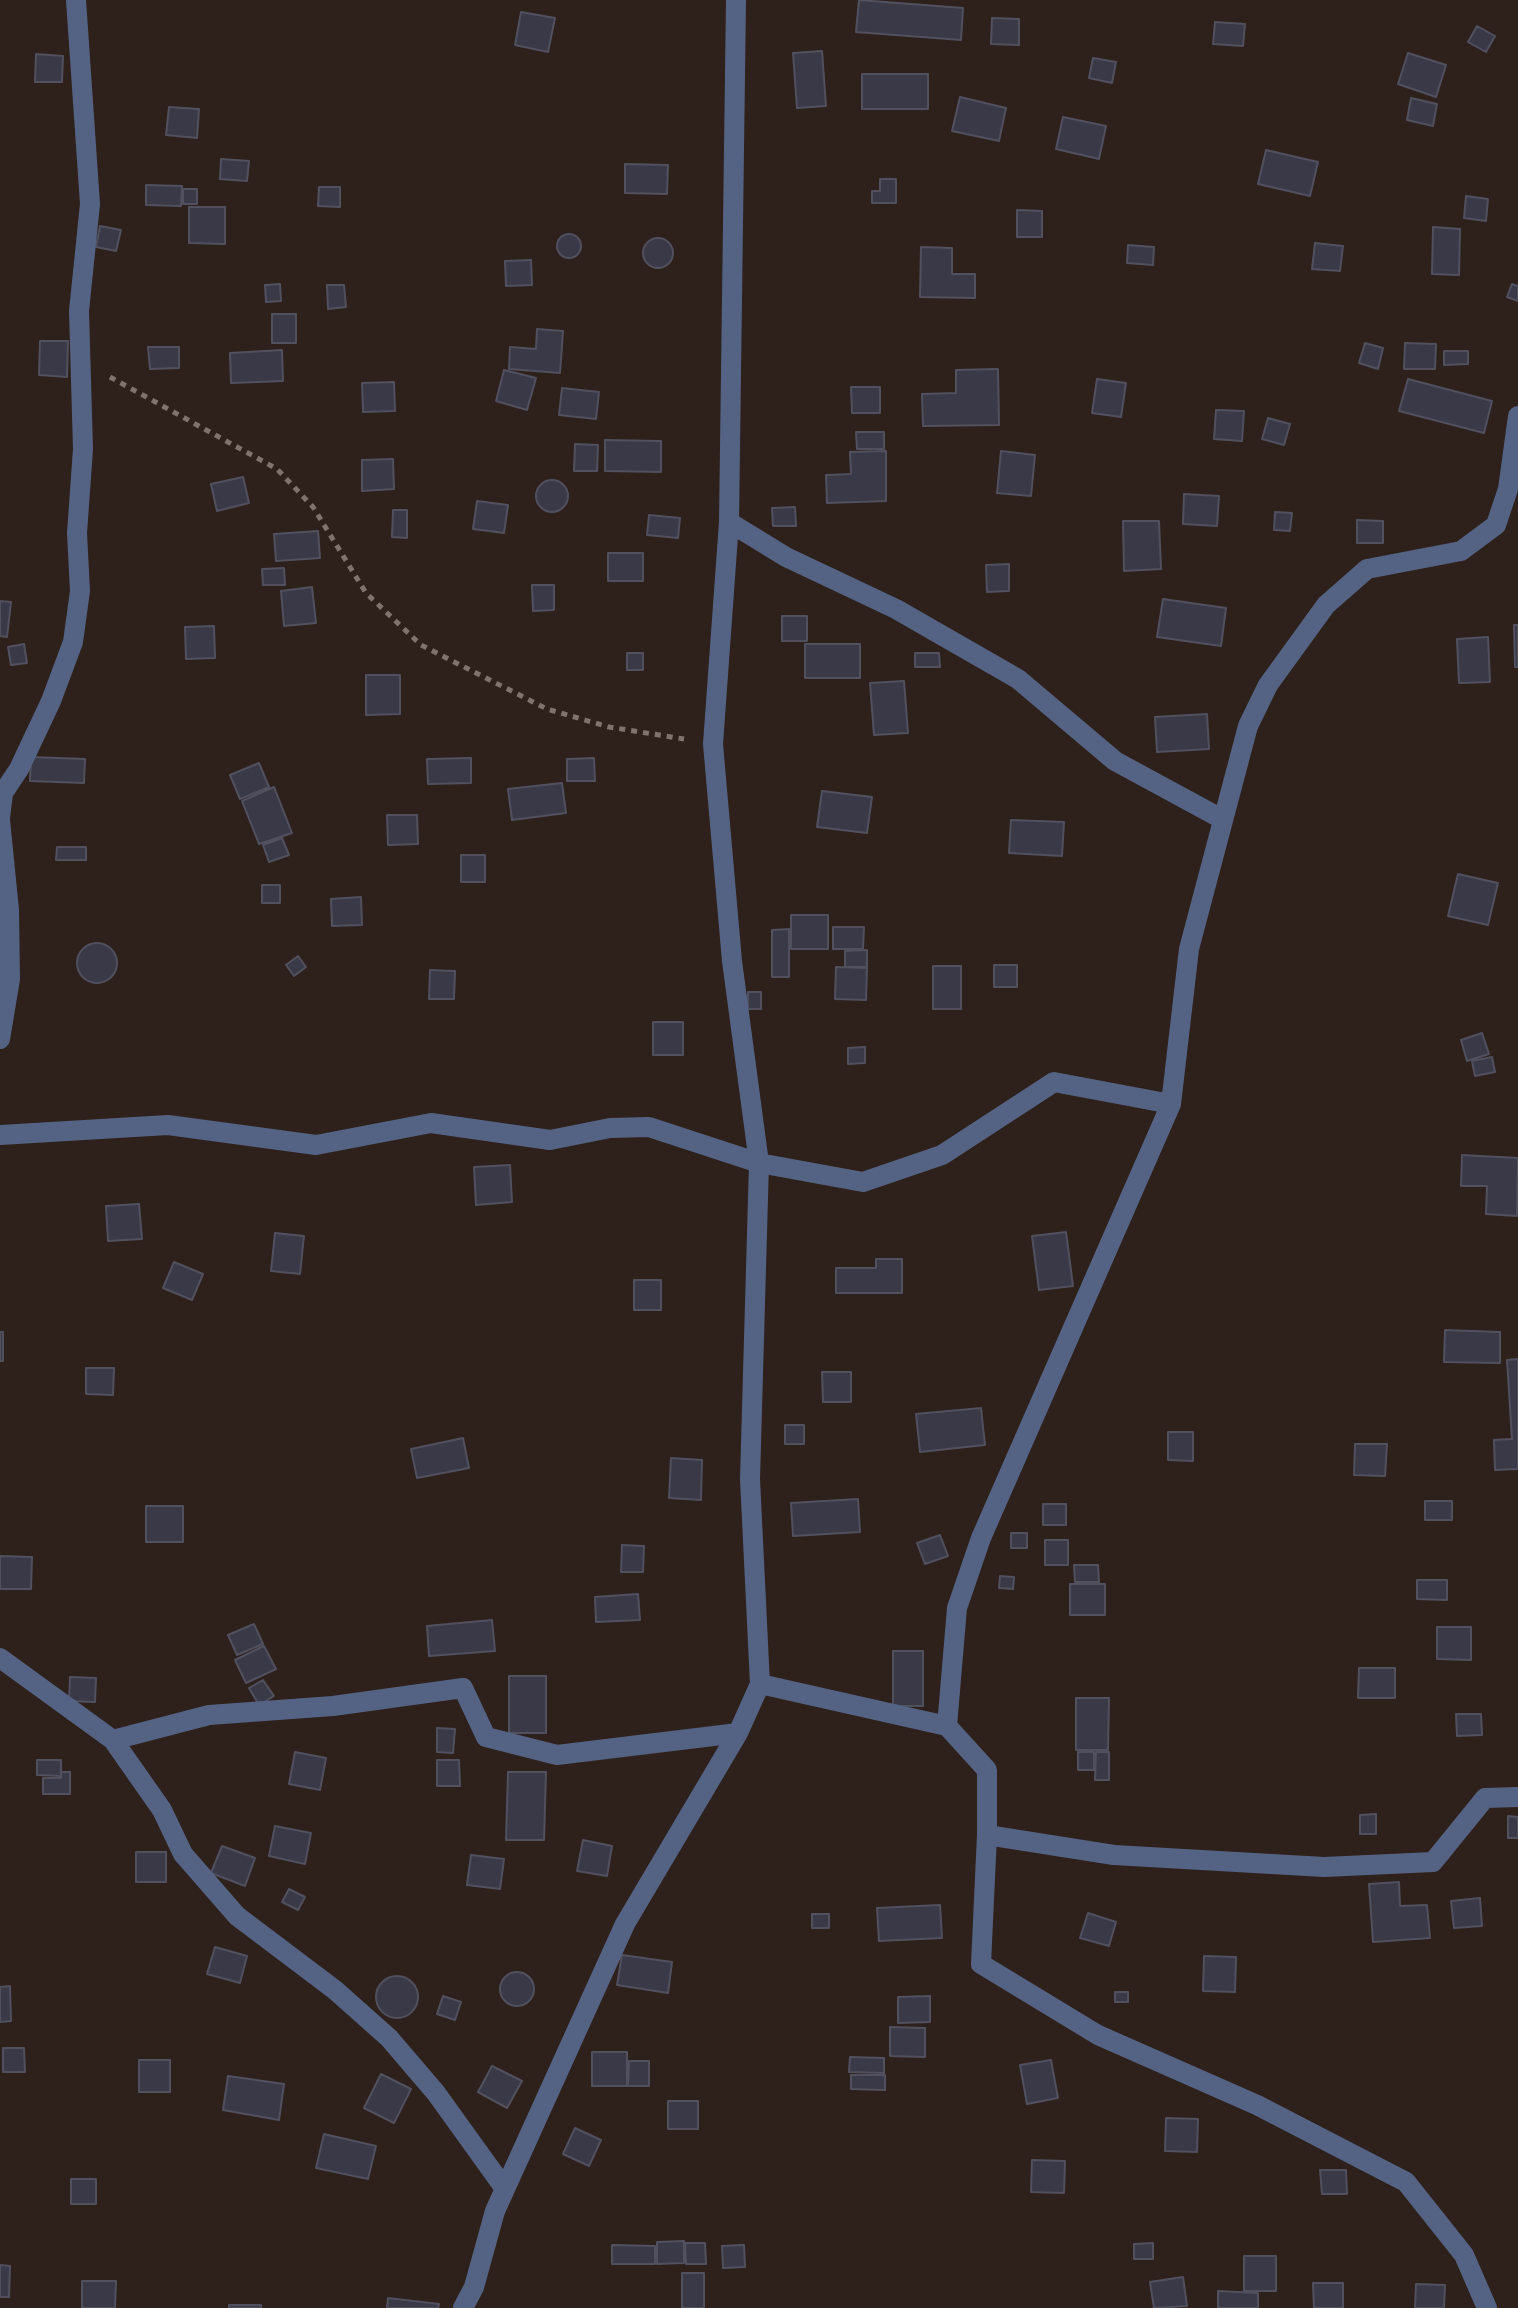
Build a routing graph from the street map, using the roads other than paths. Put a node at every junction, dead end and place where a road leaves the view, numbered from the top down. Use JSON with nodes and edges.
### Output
{"nodes":[{"id":1,"x":76,"y":0,"type":"edge"},
{"id":2,"x":736,"y":0,"type":"edge"},
{"id":3,"x":1518,"y":416,"type":"edge"},
{"id":4,"x":729,"y":522,"type":"junction"},
{"id":5,"x":0,"y":819,"type":"edge"},
{"id":6,"x":1222,"y":819,"type":"junction"},
{"id":7,"x":0,"y":1039,"type":"edge"},
{"id":8,"x":1171,"y":1104,"type":"junction"},
{"id":9,"x":0,"y":1135,"type":"edge"},
{"id":10,"x":759,"y":1163,"type":"junction"},
{"id":11,"x":0,"y":1658,"type":"edge"},
{"id":12,"x":760,"y":1684,"type":"junction"},
{"id":13,"x":947,"y":1726,"type":"junction"},
{"id":14,"x":738,"y":1733,"type":"junction"},
{"id":15,"x":113,"y":1740,"type":"junction"},
{"id":16,"x":1518,"y":1797,"type":"edge"},
{"id":17,"x":987,"y":1835,"type":"junction"},
{"id":18,"x":505,"y":2189,"type":"junction"},
{"id":19,"x":463,"y":2308,"type":"edge"},
{"id":20,"x":1487,"y":2308,"type":"edge"}],
"edges":[{"from":1,"to":5,"type":"street"},
{"from":2,"to":4,"type":"street"},
{"from":3,"to":6,"type":"street"},
{"from":4,"to":6,"type":"street"},
{"from":4,"to":10,"type":"street"},
{"from":5,"to":7,"type":"street"},
{"from":6,"to":8,"type":"street"},
{"from":8,"to":10,"type":"street"},
{"from":8,"to":13,"type":"street"},
{"from":9,"to":10,"type":"street"},
{"from":10,"to":12,"type":"street"},
{"from":11,"to":15,"type":"street"},
{"from":12,"to":13,"type":"street"},
{"from":12,"to":14,"type":"street"},
{"from":13,"to":17,"type":"street"},
{"from":14,"to":15,"type":"street"},
{"from":14,"to":18,"type":"street"},
{"from":15,"to":18,"type":"street"},
{"from":16,"to":17,"type":"street"},
{"from":17,"to":20,"type":"street"},
{"from":18,"to":19,"type":"street"}]}
